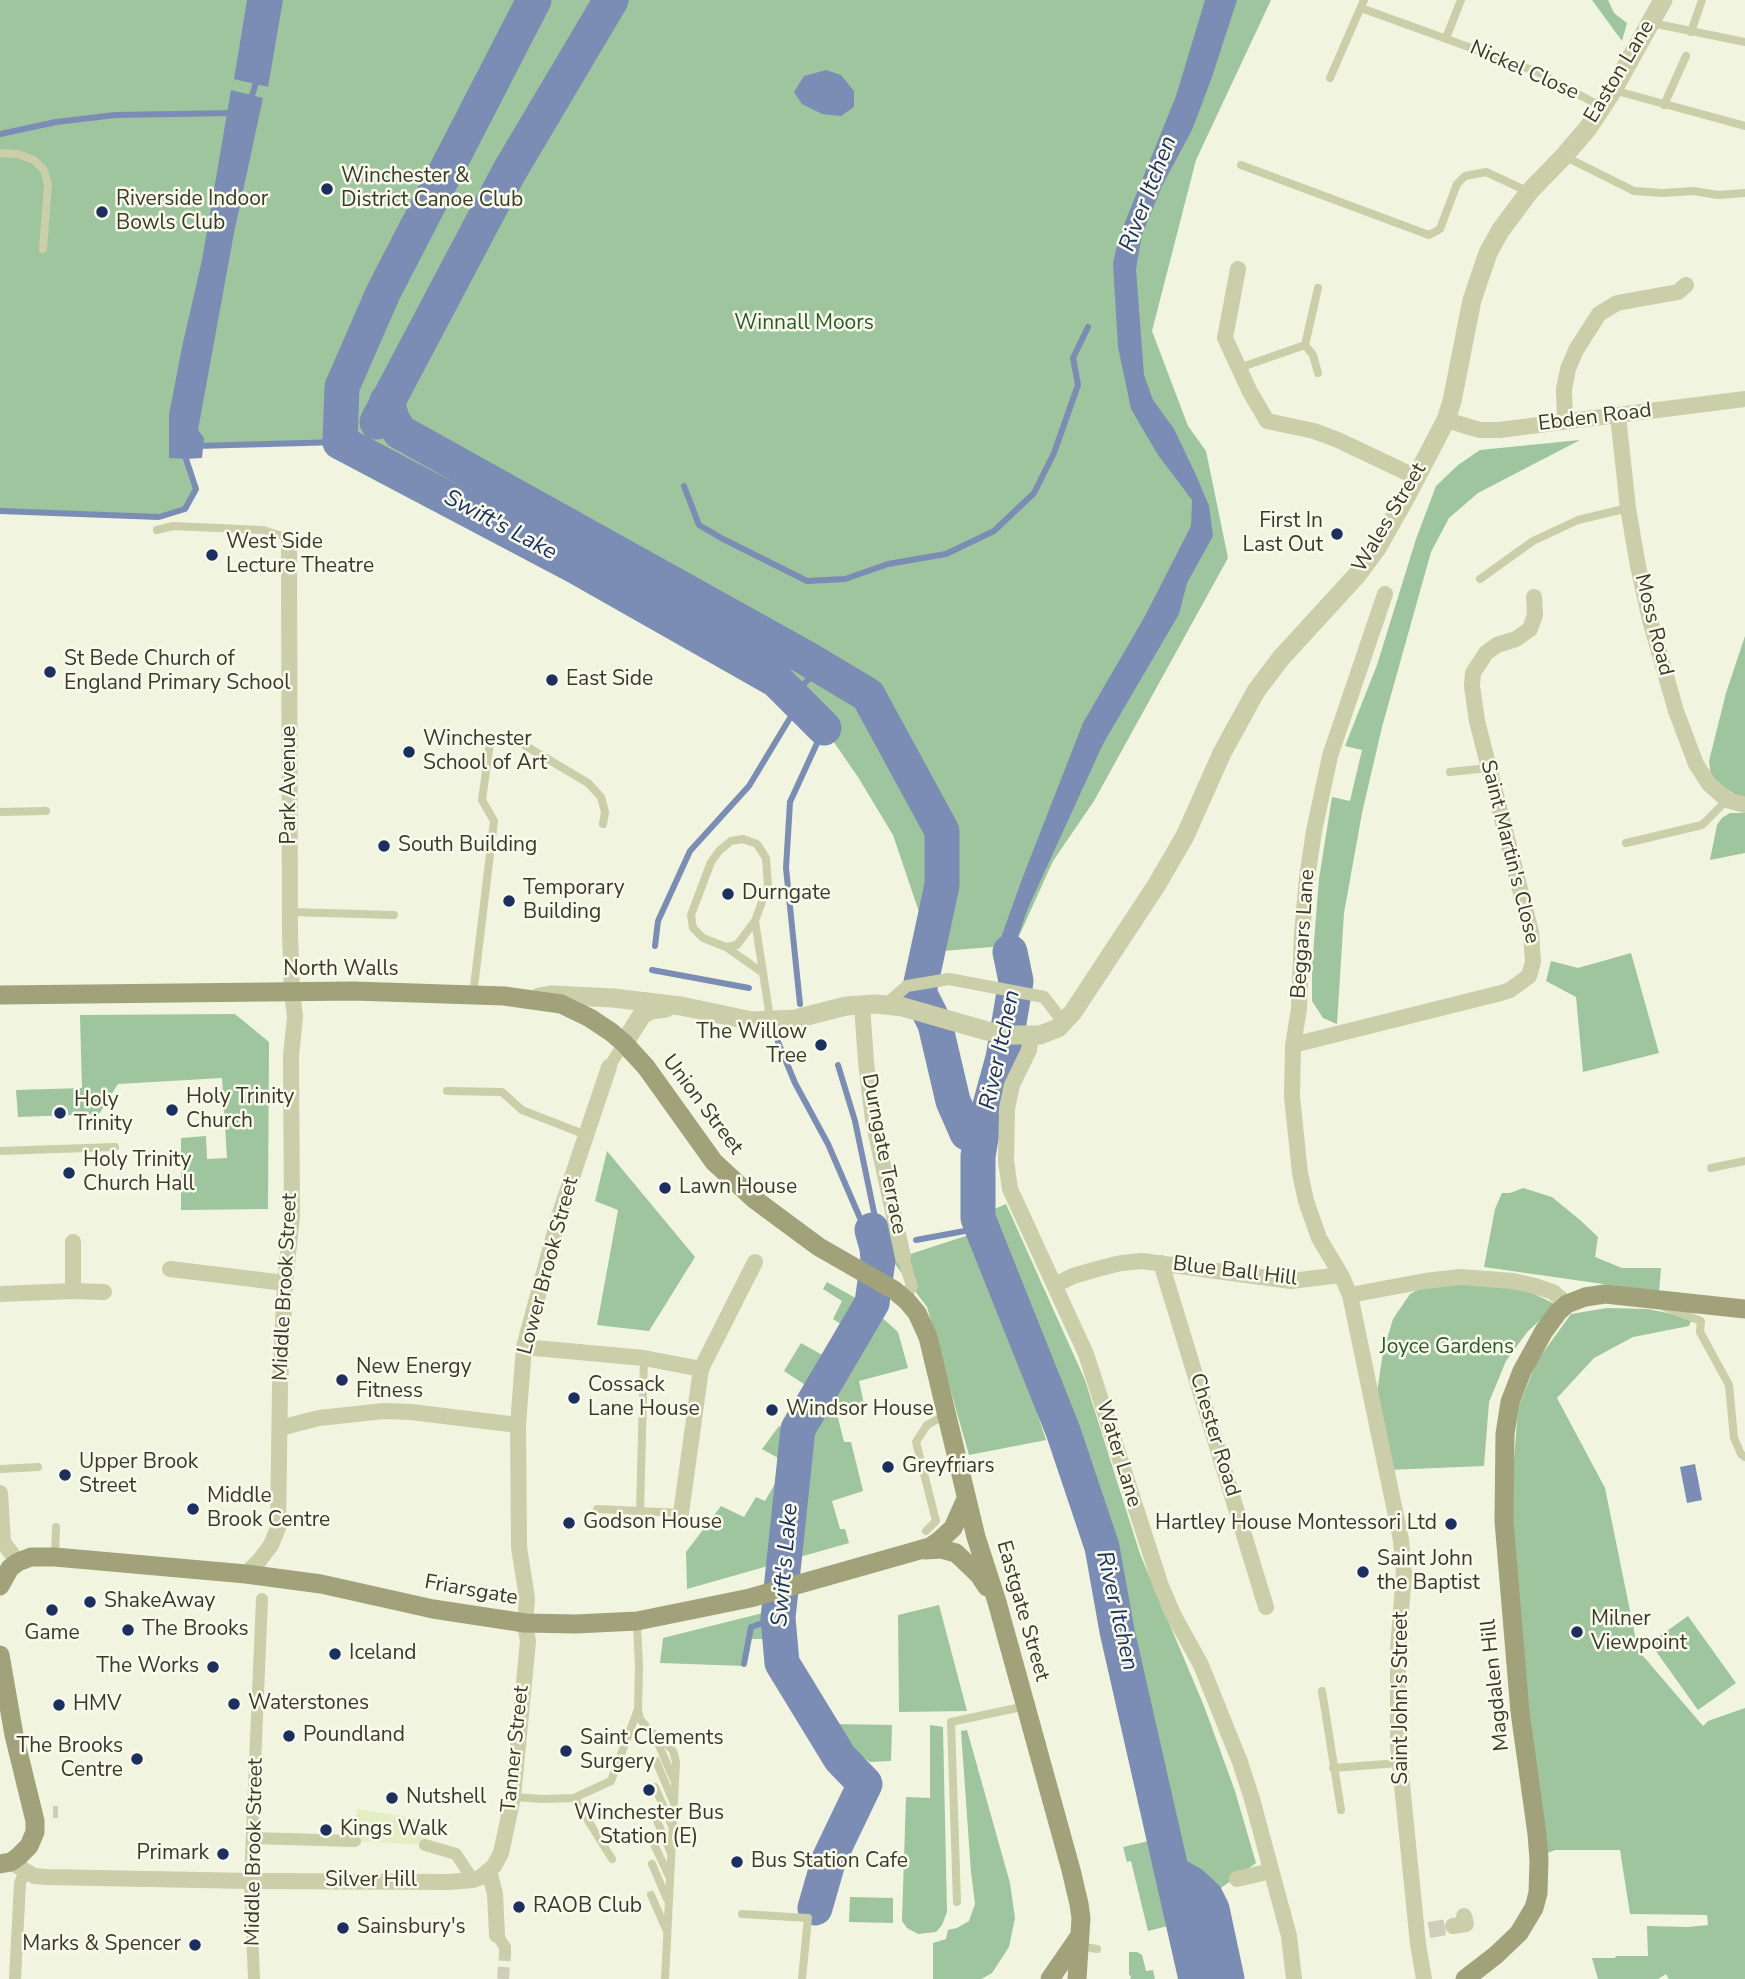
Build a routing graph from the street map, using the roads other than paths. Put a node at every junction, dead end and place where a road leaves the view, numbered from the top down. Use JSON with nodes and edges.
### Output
{"nodes":[{"id":1,"x":1461,"y":0,"type":"edge"},
{"id":2,"x":1663,"y":0,"type":"edge"},
{"id":3,"x":1702,"y":0,"type":"edge"},
{"id":4,"x":1363,"y":4,"type":"edge"},
{"id":5,"x":1650,"y":22,"type":"junction"},
{"id":6,"x":1691,"y":32,"type":"junction"},
{"id":7,"x":1446,"y":38,"type":"junction"},
{"id":8,"x":1745,"y":42,"type":"edge"},
{"id":9,"x":1686,"y":56,"type":"dead end"},
{"id":10,"x":1330,"y":78,"type":"dead end"},
{"id":11,"x":1613,"y":90,"type":"junction"},
{"id":12,"x":1664,"y":105,"type":"junction"},
{"id":13,"x":1602,"y":107,"type":"junction"},
{"id":14,"x":1745,"y":126,"type":"edge"},
{"id":15,"x":1570,"y":149,"type":"junction"},
{"id":16,"x":0,"y":153,"type":"edge"},
{"id":17,"x":1241,"y":165,"type":"dead end"},
{"id":18,"x":1529,"y":192,"type":"junction"},
{"id":19,"x":1745,"y":193,"type":"edge"},
{"id":20,"x":43,"y":249,"type":"dead end"},
{"id":21,"x":1238,"y":269,"type":"dead end"},
{"id":22,"x":1686,"y":285,"type":"dead end"},
{"id":23,"x":1318,"y":288,"type":"dead end"},
{"id":24,"x":1305,"y":345,"type":"junction"},
{"id":25,"x":1239,"y":369,"type":"junction"},
{"id":26,"x":1318,"y":373,"type":"dead end"},
{"id":27,"x":1745,"y":399,"type":"edge"},
{"id":28,"x":1618,"y":416,"type":"junction"},
{"id":29,"x":1446,"y":420,"type":"junction"},
{"id":30,"x":1565,"y":422,"type":"junction"},
{"id":31,"x":1416,"y":477,"type":"junction"},
{"id":32,"x":1628,"y":508,"type":"junction"},
{"id":33,"x":157,"y":530,"type":"dead end"},
{"id":34,"x":289,"y":538,"type":"joint"},
{"id":35,"x":1480,"y":579,"type":"dead end"},
{"id":36,"x":1385,"y":593,"type":"dead end"},
{"id":37,"x":1535,"y":597,"type":"dead end"},
{"id":38,"x":1489,"y":768,"type":"junction"},
{"id":39,"x":1450,"y":772,"type":"dead end"},
{"id":40,"x":1727,"y":800,"type":"junction"},
{"id":41,"x":1745,"y":805,"type":"edge"},
{"id":42,"x":46,"y":811,"type":"dead end"},
{"id":43,"x":0,"y":812,"type":"edge"},
{"id":44,"x":603,"y":824,"type":"dead end"},
{"id":45,"x":1626,"y":843,"type":"dead end"},
{"id":46,"x":290,"y":912,"type":"junction"},
{"id":47,"x":394,"y":915,"type":"dead end"},
{"id":48,"x":755,"y":920,"type":"junction"},
{"id":49,"x":726,"y":947,"type":"junction"},
{"id":50,"x":763,"y":973,"type":"junction"},
{"id":51,"x":292,"y":991,"type":"junction"},
{"id":52,"x":0,"y":995,"type":"edge"},
{"id":53,"x":473,"y":995,"type":"junction"},
{"id":54,"x":524,"y":999,"type":"junction"},
{"id":55,"x":862,"y":1005,"type":"junction"},
{"id":56,"x":885,"y":1005,"type":"junction"},
{"id":57,"x":681,"y":1006,"type":"junction"},
{"id":58,"x":771,"y":1021,"type":"junction"},
{"id":59,"x":1063,"y":1023,"type":"junction"},
{"id":60,"x":1028,"y":1036,"type":"junction"},
{"id":61,"x":624,"y":1043,"type":"junction"},
{"id":62,"x":1293,"y":1045,"type":"junction"},
{"id":63,"x":609,"y":1067,"type":"joint"},
{"id":64,"x":447,"y":1091,"type":"dead end"},
{"id":65,"x":586,"y":1135,"type":"junction"},
{"id":66,"x":114,"y":1147,"type":"dead end"},
{"id":67,"x":0,"y":1151,"type":"edge"},
{"id":68,"x":1745,"y":1160,"type":"edge"},
{"id":69,"x":1711,"y":1168,"type":"dead end"},
{"id":70,"x":73,"y":1242,"type":"dead end"},
{"id":71,"x":903,"y":1257,"type":"joint"},
{"id":72,"x":755,"y":1262,"type":"dead end"},
{"id":73,"x":1161,"y":1263,"type":"junction"},
{"id":74,"x":170,"y":1269,"type":"dead end"},
{"id":75,"x":1341,"y":1275,"type":"junction"},
{"id":76,"x":285,"y":1283,"type":"junction"},
{"id":77,"x":1055,"y":1285,"type":"junction"},
{"id":78,"x":73,"y":1291,"type":"junction"},
{"id":79,"x":104,"y":1292,"type":"dead end"},
{"id":80,"x":0,"y":1294,"type":"edge"},
{"id":81,"x":1350,"y":1295,"type":"junction"},
{"id":82,"x":1638,"y":1298,"type":"junction"},
{"id":83,"x":907,"y":1301,"type":"junction"},
{"id":84,"x":1567,"y":1304,"type":"junction"},
{"id":85,"x":1745,"y":1309,"type":"edge"},
{"id":86,"x":524,"y":1347,"type":"junction"},
{"id":87,"x":644,"y":1358,"type":"junction"},
{"id":88,"x":701,"y":1369,"type":"junction"},
{"id":89,"x":948,"y":1413,"type":"junction"},
{"id":90,"x":518,"y":1424,"type":"junction"},
{"id":91,"x":280,"y":1428,"type":"junction"},
{"id":92,"x":1745,"y":1457,"type":"edge"},
{"id":93,"x":38,"y":1467,"type":"dead end"},
{"id":94,"x":0,"y":1469,"type":"edge"},
{"id":95,"x":0,"y":1493,"type":"edge"},
{"id":96,"x":966,"y":1499,"type":"junction"},
{"id":97,"x":597,"y":1509,"type":"dead end"},
{"id":98,"x":640,"y":1511,"type":"junction"},
{"id":99,"x":681,"y":1513,"type":"joint"},
{"id":100,"x":56,"y":1527,"type":"dead end"},
{"id":101,"x":926,"y":1531,"type":"dead end"},
{"id":102,"x":913,"y":1551,"type":"junction"},
{"id":103,"x":55,"y":1557,"type":"junction"},
{"id":104,"x":18,"y":1562,"type":"junction"},
{"id":105,"x":260,"y":1585,"type":"junction"},
{"id":106,"x":0,"y":1586,"type":"edge"},
{"id":107,"x":997,"y":1602,"type":"junction"},
{"id":108,"x":1266,"y":1607,"type":"dead end"},
{"id":109,"x":637,"y":1621,"type":"junction"},
{"id":110,"x":525,"y":1623,"type":"junction"},
{"id":111,"x":0,"y":1655,"type":"edge"},
{"id":112,"x":1322,"y":1691,"type":"dead end"},
{"id":113,"x":1026,"y":1706,"type":"junction"},
{"id":114,"x":638,"y":1710,"type":"junction"},
{"id":115,"x":656,"y":1760,"type":"dead end"},
{"id":116,"x":1399,"y":1763,"type":"junction"},
{"id":117,"x":1334,"y":1768,"type":"junction"},
{"id":118,"x":655,"y":1787,"type":"dead end"},
{"id":119,"x":513,"y":1797,"type":"junction"},
{"id":120,"x":574,"y":1798,"type":"junction"},
{"id":121,"x":674,"y":1804,"type":"junction"},
{"id":122,"x":1341,"y":1810,"type":"dead end"},
{"id":123,"x":654,"y":1814,"type":"dead end"},
{"id":124,"x":673,"y":1828,"type":"junction"},
{"id":125,"x":252,"y":1838,"type":"junction"},
{"id":126,"x":652,"y":1840,"type":"dead end"},
{"id":127,"x":355,"y":1841,"type":"dead end"},
{"id":128,"x":425,"y":1845,"type":"dead end"},
{"id":129,"x":671,"y":1854,"type":"junction"},
{"id":130,"x":612,"y":1859,"type":"dead end"},
{"id":131,"x":652,"y":1864,"type":"dead end"},
{"id":132,"x":12,"y":1866,"type":"edge"},
{"id":133,"x":489,"y":1871,"type":"junction"},
{"id":134,"x":1271,"y":1871,"type":"junction"},
{"id":135,"x":670,"y":1878,"type":"junction"},
{"id":136,"x":1237,"y":1879,"type":"dead end"},
{"id":137,"x":473,"y":1880,"type":"junction"},
{"id":138,"x":250,"y":1881,"type":"junction"},
{"id":139,"x":651,"y":1895,"type":"dead end"},
{"id":140,"x":669,"y":1902,"type":"junction"},
{"id":141,"x":957,"y":1902,"type":"dead end"},
{"id":142,"x":742,"y":1914,"type":"dead end"},
{"id":143,"x":667,"y":1931,"type":"junction"},
{"id":144,"x":497,"y":1935,"type":"joint"},
{"id":145,"x":1085,"y":1944,"type":"junction"},
{"id":146,"x":505,"y":1954,"type":"tunnel mouth"},
{"id":147,"x":15,"y":1979,"type":"edge"},
{"id":148,"x":254,"y":1979,"type":"edge"},
{"id":149,"x":665,"y":1979,"type":"edge"},
{"id":150,"x":802,"y":1979,"type":"edge"},
{"id":151,"x":1050,"y":1979,"type":"edge"},
{"id":152,"x":1077,"y":1979,"type":"edge"},
{"id":153,"x":1294,"y":1979,"type":"edge"},
{"id":154,"x":1424,"y":1979,"type":"edge"},
{"id":155,"x":1465,"y":1979,"type":"edge"}],
"edges":[{"from":1,"to":7,"type":"lane","name":"Nickel Close"},
{"from":2,"to":5,"type":"street","name":"Easton Lane"},
{"from":3,"to":6,"type":"lane"},
{"from":4,"to":7,"type":"lane","name":"Nickel Close"},
{"from":4,"to":10,"type":"lane"},
{"from":5,"to":6,"type":"lane"},
{"from":5,"to":11,"type":"street","name":"Easton Lane"},
{"from":6,"to":8,"type":"lane"},
{"from":7,"to":13,"type":"lane","name":"Nickel Close"},
{"from":9,"to":12,"type":"lane"},
{"from":11,"to":12,"type":"lane"},
{"from":11,"to":13,"type":"street","name":"Easton Lane"},
{"from":12,"to":14,"type":"lane"},
{"from":13,"to":15,"type":"street","name":"Easton Lane"},
{"from":15,"to":18,"type":"street","name":"Wales Street"},
{"from":15,"to":19,"type":"lane"},
{"from":16,"to":20,"type":"lane"},
{"from":17,"to":18,"type":"lane"},
{"from":18,"to":29,"type":"street","name":"Wales Street"},
{"from":21,"to":25,"type":"street"},
{"from":22,"to":30,"type":"street"},
{"from":23,"to":24,"type":"lane"},
{"from":24,"to":25,"type":"lane"},
{"from":24,"to":26,"type":"lane"},
{"from":25,"to":31,"type":"street"},
{"from":27,"to":28,"type":"street","name":"Ebden Road"},
{"from":28,"to":30,"type":"street","name":"Ebden Road"},
{"from":28,"to":32,"type":"street","name":"Moss Road"},
{"from":29,"to":30,"type":"street","name":"Ebden Road"},
{"from":29,"to":31,"type":"street","name":"Wales Street"},
{"from":31,"to":59,"type":"street","name":"Wales Street"},
{"from":32,"to":35,"type":"lane"},
{"from":32,"to":40,"type":"street","name":"Moss Road"},
{"from":33,"to":34,"type":"lane"},
{"from":34,"to":46,"type":"street","name":"Park Avenue"},
{"from":36,"to":62,"type":"street","name":"Beggars Lane"},
{"from":37,"to":38,"type":"street","name":"Saint Martin's Close"},
{"from":38,"to":39,"type":"lane"},
{"from":38,"to":62,"type":"street","name":"Saint Martin's Close"},
{"from":40,"to":41,"type":"street"},
{"from":40,"to":45,"type":"lane"},
{"from":42,"to":43,"type":"lane"},
{"from":44,"to":53,"type":"lane"},
{"from":46,"to":47,"type":"lane"},
{"from":46,"to":51,"type":"street","name":"Park Avenue"},
{"from":48,"to":49,"type":"lane"},
{"from":48,"to":49,"type":"lane"},
{"from":48,"to":50,"type":"lane"},
{"from":49,"to":50,"type":"lane"},
{"from":50,"to":58,"type":"lane"},
{"from":51,"to":52,"type":"main road","name":"North Walls"},
{"from":51,"to":53,"type":"main road","name":"North Walls"},
{"from":51,"to":76,"type":"street","name":"Middle Brook Street"},
{"from":53,"to":54,"type":"main road","name":"North Walls"},
{"from":54,"to":57,"type":"street","name":"North Walls"},
{"from":54,"to":61,"type":"main road","name":"Union Street"},
{"from":55,"to":56,"type":"street","name":"North Walls"},
{"from":55,"to":58,"type":"street","name":"North Walls"},
{"from":55,"to":71,"type":"street","name":"Durngate Terrace"},
{"from":56,"to":59,"type":"street"},
{"from":56,"to":60,"type":"street","name":"North Walls"},
{"from":57,"to":58,"type":"street","name":"North Walls"},
{"from":57,"to":61,"type":"street","name":"North Walls"},
{"from":59,"to":60,"type":"street"},
{"from":60,"to":77,"type":"street","name":"Water Lane"},
{"from":61,"to":63,"type":"street","name":"Lower Brook Street"},
{"from":61,"to":83,"type":"main road","name":"Union Street"},
{"from":62,"to":75,"type":"street","name":"Beggars Lane"},
{"from":63,"to":65,"type":"street","name":"Lower Brook Street"},
{"from":64,"to":65,"type":"lane"},
{"from":65,"to":86,"type":"street","name":"Lower Brook Street"},
{"from":66,"to":67,"type":"lane"},
{"from":68,"to":69,"type":"lane"},
{"from":70,"to":78,"type":"street"},
{"from":71,"to":83,"type":"street","name":"Durngate Terrace"},
{"from":72,"to":88,"type":"street"},
{"from":73,"to":75,"type":"street","name":"Blue Ball Hill"},
{"from":73,"to":77,"type":"street","name":"Blue Ball Hill"},
{"from":73,"to":108,"type":"street","name":"Chester Road"},
{"from":74,"to":76,"type":"street"},
{"from":75,"to":81,"type":"street"},
{"from":76,"to":91,"type":"street","name":"Middle Brook Street"},
{"from":77,"to":134,"type":"street","name":"Water Lane"},
{"from":78,"to":79,"type":"street"},
{"from":78,"to":80,"type":"street"},
{"from":81,"to":84,"type":"street"},
{"from":81,"to":116,"type":"street","name":"Saint John's Street"},
{"from":82,"to":84,"type":"main road"},
{"from":82,"to":85,"type":"main road"},
{"from":82,"to":92,"type":"lane"},
{"from":83,"to":89,"type":"main road","name":"Eastgate Street"},
{"from":84,"to":155,"type":"main road","name":"Magdalen Hill"},
{"from":86,"to":87,"type":"street"},
{"from":86,"to":90,"type":"street","name":"Lower Brook Street"},
{"from":87,"to":88,"type":"street"},
{"from":87,"to":98,"type":"lane"},
{"from":88,"to":99,"type":"street"},
{"from":89,"to":96,"type":"main road","name":"Eastgate Street"},
{"from":89,"to":101,"type":"lane"},
{"from":90,"to":91,"type":"street"},
{"from":90,"to":110,"type":"street","name":"Lower Brook Street"},
{"from":91,"to":105,"type":"street","name":"Middle Brook Street"},
{"from":93,"to":94,"type":"lane"},
{"from":95,"to":104,"type":"street"},
{"from":96,"to":102,"type":"main road","name":"Friarsgate"},
{"from":96,"to":107,"type":"main road","name":"Eastgate Street"},
{"from":97,"to":98,"type":"lane"},
{"from":98,"to":99,"type":"lane"},
{"from":100,"to":103,"type":"lane"},
{"from":102,"to":107,"type":"main road","name":"Friarsgate"},
{"from":102,"to":109,"type":"main road","name":"Friarsgate"},
{"from":103,"to":104,"type":"main road","name":"Friarsgate"},
{"from":103,"to":105,"type":"main road","name":"Friarsgate"},
{"from":104,"to":106,"type":"main road"},
{"from":105,"to":110,"type":"main road","name":"Friarsgate"},
{"from":105,"to":125,"type":"street","name":"Middle Brook Street"},
{"from":107,"to":113,"type":"main road","name":"Eastgate Street"},
{"from":109,"to":110,"type":"main road","name":"Friarsgate"},
{"from":109,"to":114,"type":"lane"},
{"from":110,"to":119,"type":"street","name":"Tanner Street"},
{"from":111,"to":132,"type":"main road"},
{"from":112,"to":117,"type":"lane"},
{"from":113,"to":141,"type":"lane"},
{"from":113,"to":145,"type":"main road","name":"Eastgate Street"},
{"from":114,"to":120,"type":"lane"},
{"from":114,"to":121,"type":"lane"},
{"from":115,"to":121,"type":"lane"},
{"from":116,"to":117,"type":"lane"},
{"from":116,"to":154,"type":"street","name":"Saint John's Street"},
{"from":117,"to":122,"type":"lane"},
{"from":118,"to":124,"type":"lane"},
{"from":119,"to":120,"type":"lane"},
{"from":119,"to":133,"type":"street","name":"Tanner Street"},
{"from":120,"to":130,"type":"lane"},
{"from":121,"to":124,"type":"lane"},
{"from":123,"to":129,"type":"lane"},
{"from":124,"to":129,"type":"lane"},
{"from":125,"to":127,"type":"street"},
{"from":125,"to":138,"type":"street","name":"Middle Brook Street"},
{"from":126,"to":135,"type":"lane"},
{"from":128,"to":137,"type":"street"},
{"from":129,"to":135,"type":"lane"},
{"from":131,"to":140,"type":"lane"},
{"from":132,"to":138,"type":"street","name":"Silver Hill"},
{"from":132,"to":147,"type":"street"},
{"from":133,"to":137,"type":"street","name":"Silver Hill"},
{"from":133,"to":144,"type":"street"},
{"from":134,"to":136,"type":"street"},
{"from":134,"to":153,"type":"street","name":"Water Lane"},
{"from":135,"to":140,"type":"lane"},
{"from":137,"to":138,"type":"street","name":"Silver Hill"},
{"from":138,"to":148,"type":"street","name":"Middle Brook Street"},
{"from":139,"to":143,"type":"lane"},
{"from":140,"to":143,"type":"lane"},
{"from":142,"to":150,"type":"lane"},
{"from":143,"to":149,"type":"lane"},
{"from":144,"to":146,"type":"street"},
{"from":145,"to":151,"type":"main road"},
{"from":145,"to":152,"type":"main road","name":"Eastgate Street"}]}
